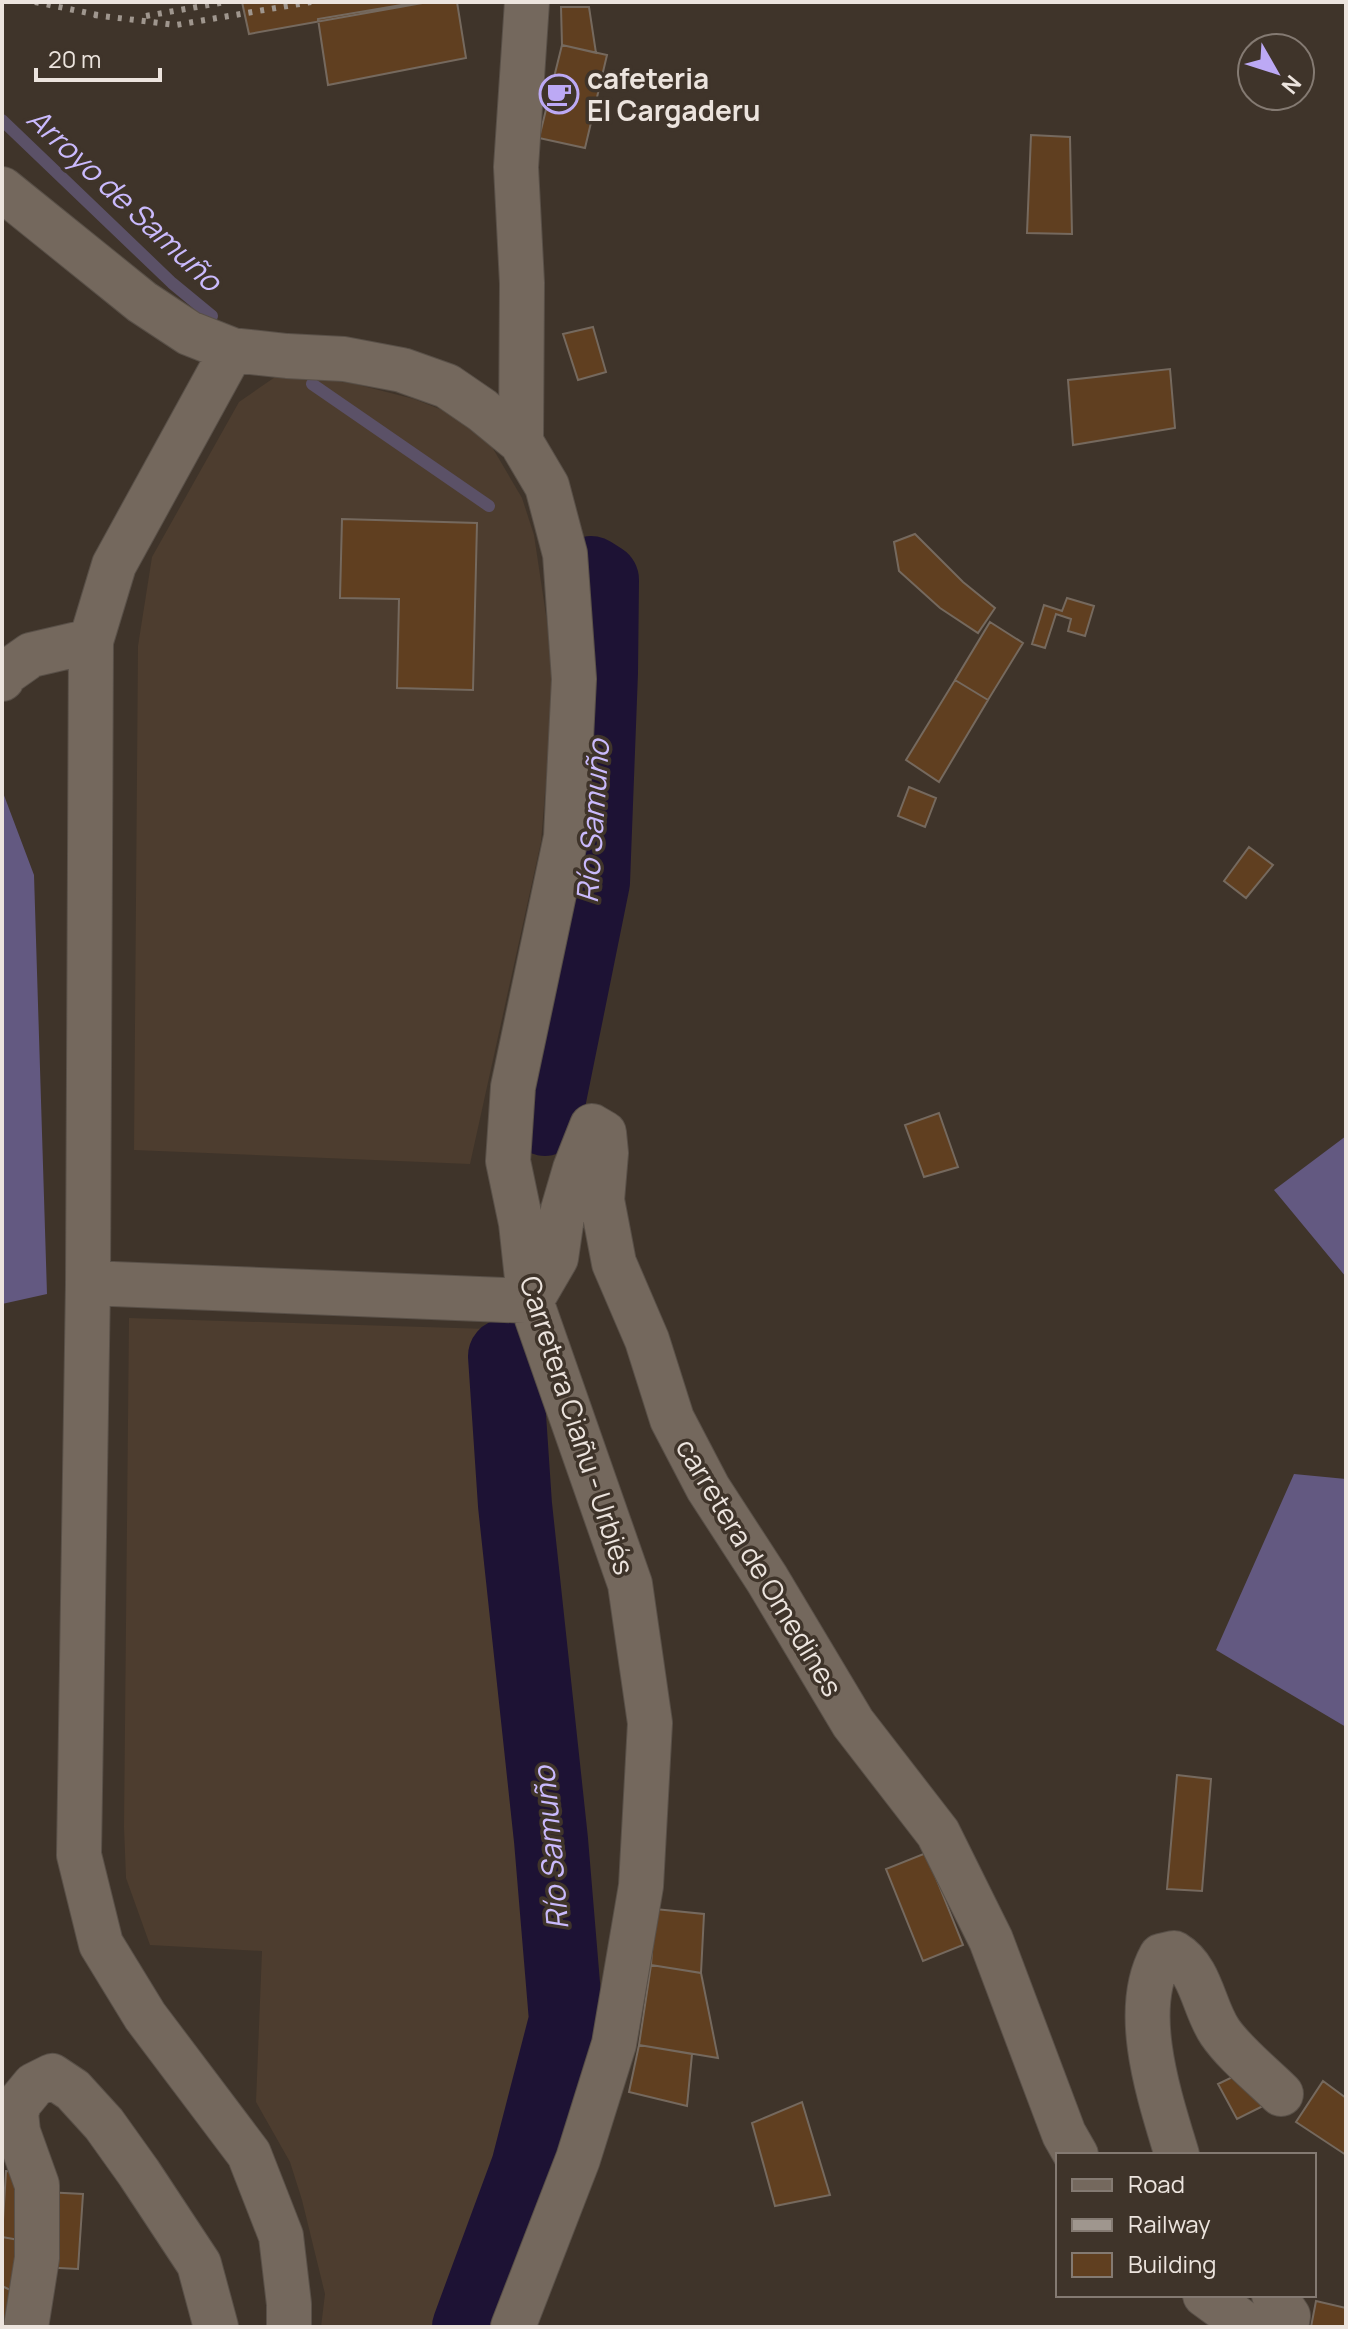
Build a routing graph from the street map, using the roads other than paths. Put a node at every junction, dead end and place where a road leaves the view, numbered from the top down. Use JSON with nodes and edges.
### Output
{"nodes":[{"id":1,"x":527,"y":2,"type":"edge"},
{"id":2,"x":2,"y":189,"type":"edge"},
{"id":3,"x":232,"y":350,"type":"junction"},
{"id":4,"x":521,"y":442,"type":"junction"},
{"id":5,"x":91,"y":641,"type":"junction"},
{"id":6,"x":2,"y":679,"type":"edge"},
{"id":7,"x":88,"y":1283,"type":"junction"},
{"id":8,"x":531,"y":1301,"type":"junction"},
{"id":9,"x":1281,"y":2094,"type":"dead end"},
{"id":10,"x":1075,"y":2153,"type":"edge"},
{"id":11,"x":1176,"y":2153,"type":"edge"},
{"id":12,"x":1208,"y":2297,"type":"edge"},
{"id":13,"x":1275,"y":2297,"type":"edge"},
{"id":14,"x":26,"y":2327,"type":"edge"},
{"id":15,"x":216,"y":2327,"type":"edge"},
{"id":16,"x":289,"y":2327,"type":"edge"},
{"id":17,"x":513,"y":2327,"type":"edge"},
{"id":18,"x":1249,"y":2327,"type":"edge"},
{"id":19,"x":1286,"y":2327,"type":"edge"}],
"edges":[{"from":1,"to":4,"type":"street"},
{"from":2,"to":3,"type":"street","name":"Carretera Ciañu - Urbiés"},
{"from":3,"to":4,"type":"street","name":"Carretera Ciañu - Urbiés"},
{"from":3,"to":5,"type":"street"},
{"from":4,"to":8,"type":"street","name":"Carretera Ciañu - Urbiés"},
{"from":5,"to":6,"type":"street"},
{"from":5,"to":7,"type":"street"},
{"from":7,"to":8,"type":"street"},
{"from":7,"to":16,"type":"street"},
{"from":8,"to":10,"type":"street","name":"carretera de Omedines"},
{"from":8,"to":17,"type":"street","name":"Carretera Ciañu - Urbiés"},
{"from":9,"to":11,"type":"street"},
{"from":12,"to":18,"type":"street"},
{"from":13,"to":19,"type":"street"},
{"from":14,"to":15,"type":"street"}]}
